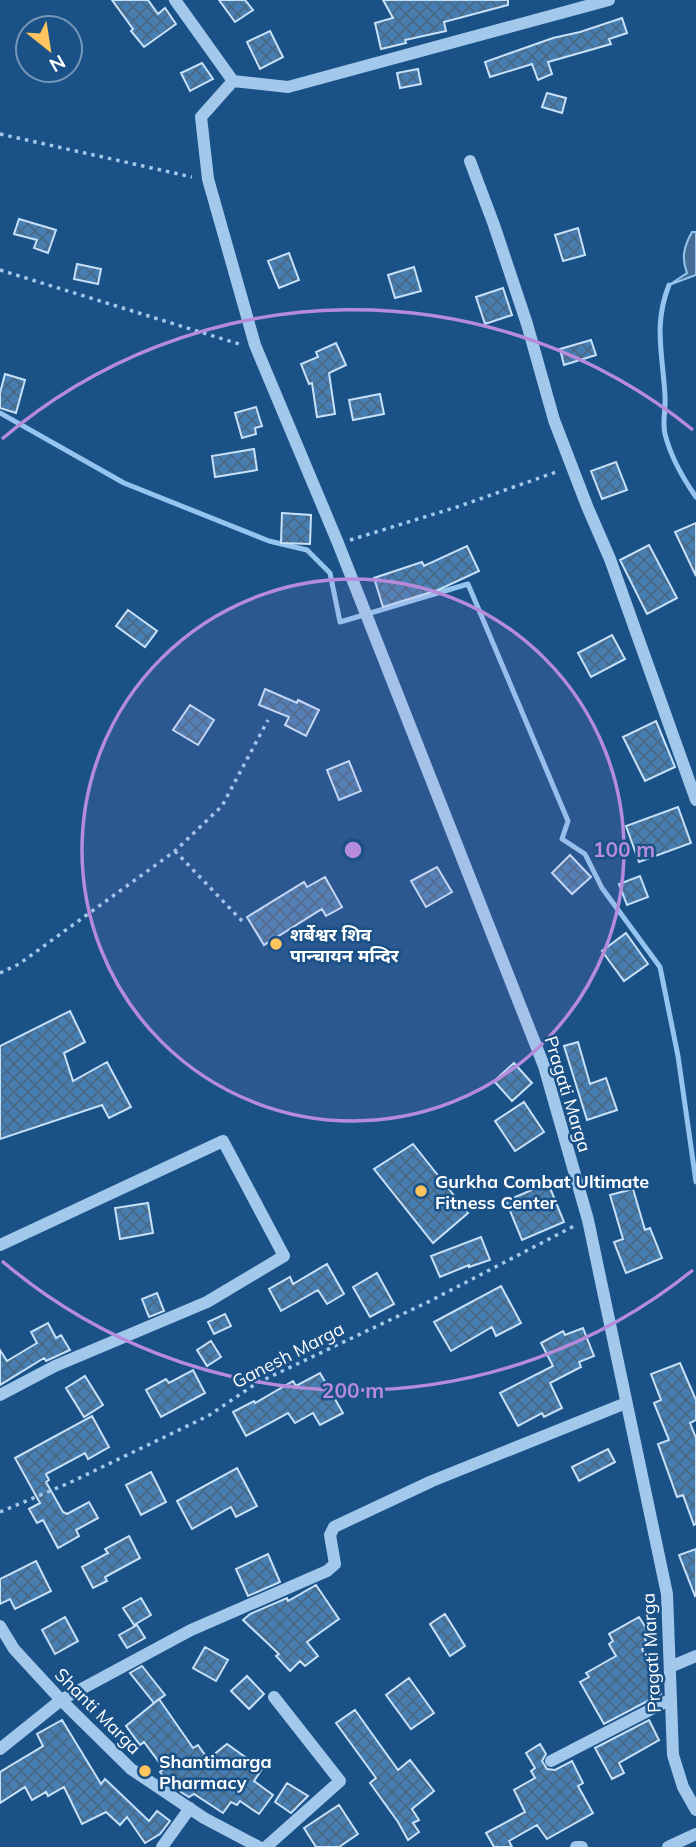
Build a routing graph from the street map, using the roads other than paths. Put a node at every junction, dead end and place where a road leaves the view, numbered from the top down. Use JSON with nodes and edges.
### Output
{"nodes":[{"id":1,"x":175,"y":0,"type":"edge"},
{"id":2,"x":609,"y":0,"type":"edge"},
{"id":3,"x":233,"y":81,"type":"junction"},
{"id":4,"x":470,"y":161,"type":"dead end"},
{"id":5,"x":696,"y":800,"type":"edge"},
{"id":6,"x":0,"y":1245,"type":"edge"},
{"id":7,"x":0,"y":1395,"type":"edge"},
{"id":8,"x":626,"y":1403,"type":"junction"},
{"id":9,"x":0,"y":1626,"type":"edge"},
{"id":10,"x":4,"y":1642,"type":"edge"},
{"id":11,"x":696,"y":1656,"type":"edge"},
{"id":12,"x":670,"y":1667,"type":"junction"},
{"id":13,"x":274,"y":1697,"type":"dead end"},
{"id":14,"x":671,"y":1699,"type":"junction"},
{"id":15,"x":61,"y":1700,"type":"junction"},
{"id":16,"x":0,"y":1749,"type":"edge"},
{"id":17,"x":551,"y":1760,"type":"dead end"},
{"id":18,"x":190,"y":1808,"type":"junction"},
{"id":19,"x":696,"y":1810,"type":"edge"},
{"id":20,"x":696,"y":1834,"type":"edge"},
{"id":21,"x":162,"y":1847,"type":"edge"},
{"id":22,"x":259,"y":1847,"type":"edge"},
{"id":23,"x":266,"y":1847,"type":"edge"},
{"id":24,"x":576,"y":1847,"type":"edge"},
{"id":25,"x":582,"y":1847,"type":"edge"},
{"id":26,"x":668,"y":1847,"type":"edge"}],
"edges":[{"from":1,"to":3,"type":"street"},
{"from":2,"to":3,"type":"street"},
{"from":3,"to":8,"type":"street","name":"Pragati Marga"},
{"from":4,"to":5,"type":"street"},
{"from":6,"to":7,"type":"street"},
{"from":8,"to":12,"type":"street","name":"Pragati Marga"},
{"from":8,"to":15,"type":"street"},
{"from":9,"to":10,"type":"street","name":"Shanti Marga"},
{"from":10,"to":15,"type":"street","name":"Shanti Marga"},
{"from":11,"to":12,"type":"street"},
{"from":12,"to":14,"type":"street","name":"Pragati Marga"},
{"from":13,"to":23,"type":"street"},
{"from":14,"to":17,"type":"street"},
{"from":14,"to":19,"type":"street","name":"Pragati Marga"},
{"from":15,"to":16,"type":"street"},
{"from":15,"to":18,"type":"street","name":"Shanti Marga"},
{"from":18,"to":21,"type":"street"},
{"from":18,"to":22,"type":"street","name":"Shanti Marga"},
{"from":20,"to":26,"type":"street"},
{"from":24,"to":25,"type":"street"}]}
